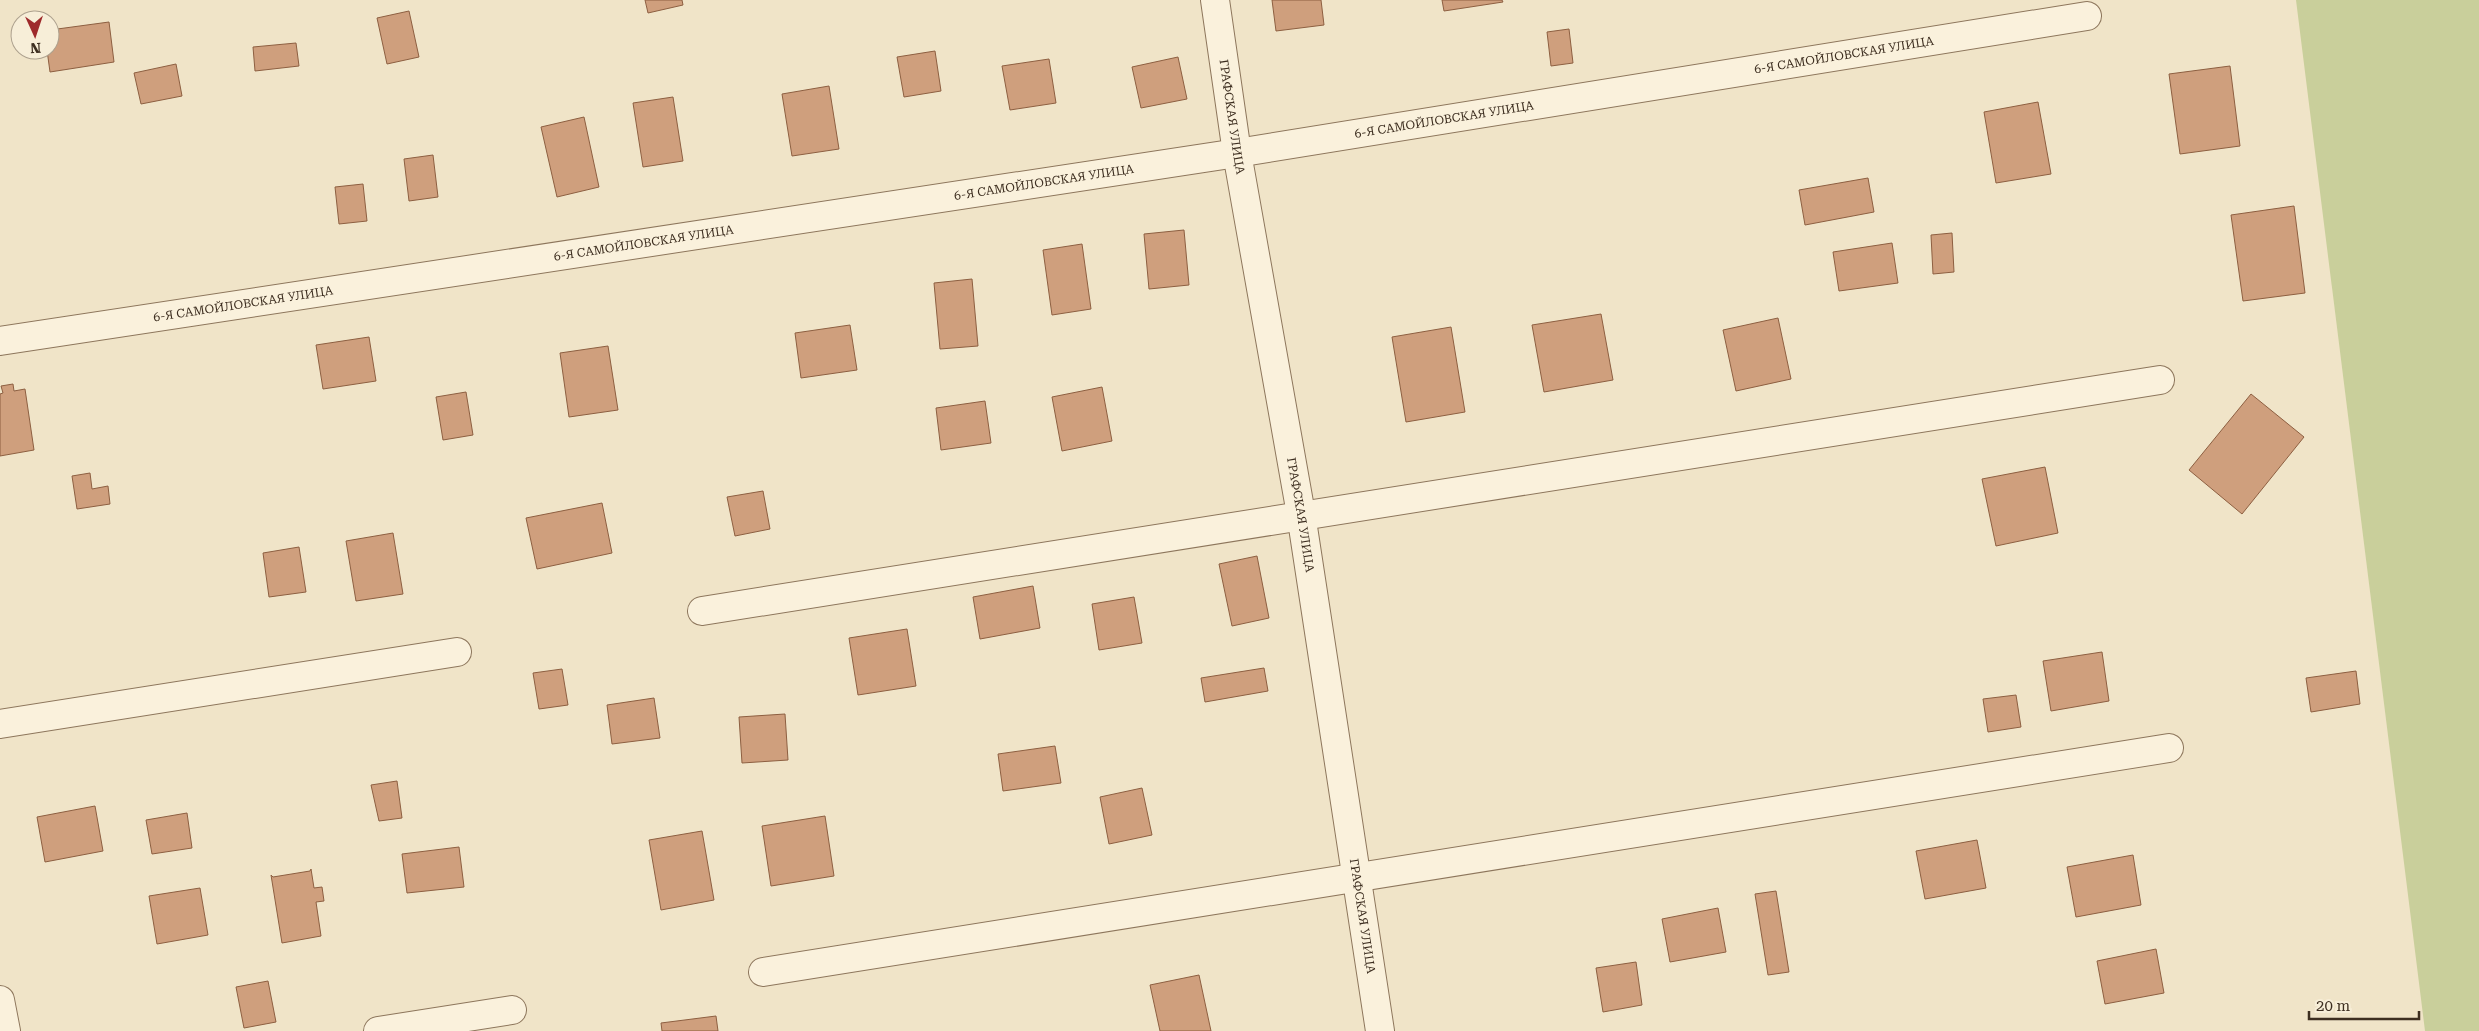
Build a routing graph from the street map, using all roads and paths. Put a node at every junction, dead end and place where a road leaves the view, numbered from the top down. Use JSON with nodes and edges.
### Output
{"nodes":[{"id":1,"x":1215,"y":0,"type":"edge"},
{"id":2,"x":2087,"y":16,"type":"dead end"},
{"id":3,"x":1236,"y":153,"type":"junction"},
{"id":4,"x":0,"y":341,"type":"edge"},
{"id":5,"x":2160,"y":380,"type":"dead end"},
{"id":6,"x":1301,"y":514,"type":"junction"},
{"id":7,"x":702,"y":611,"type":"dead end"},
{"id":8,"x":457,"y":652,"type":"dead end"},
{"id":9,"x":0,"y":724,"type":"edge"},
{"id":10,"x":2168,"y":748,"type":"dead end"},
{"id":11,"x":1356,"y":877,"type":"junction"},
{"id":12,"x":763,"y":972,"type":"dead end"},
{"id":13,"x":0,"y":1000,"type":"edge"},
{"id":14,"x":512,"y":1010,"type":"dead end"},
{"id":15,"x":6,"y":1031,"type":"edge"},
{"id":16,"x":378,"y":1031,"type":"edge"},
{"id":17,"x":1380,"y":1031,"type":"edge"}],
"edges":[{"from":1,"to":3,"type":"street","name":"ГРАФСКАЯ УЛИЦА"},
{"from":2,"to":3,"type":"street","name":"6-Я САМОЙЛОВСКАЯ УЛИЦА"},
{"from":3,"to":4,"type":"street","name":"6-Я САМОЙЛОВСКАЯ УЛИЦА"},
{"from":3,"to":6,"type":"street","name":"ГРАФСКАЯ УЛИЦА"},
{"from":5,"to":6,"type":"street"},
{"from":6,"to":7,"type":"street"},
{"from":6,"to":11,"type":"street","name":"ГРАФСКАЯ УЛИЦА"},
{"from":8,"to":9,"type":"street"},
{"from":10,"to":11,"type":"street"},
{"from":11,"to":12,"type":"street"},
{"from":11,"to":17,"type":"street","name":"ГРАФСКАЯ УЛИЦА"},
{"from":13,"to":15,"type":"street"},
{"from":14,"to":16,"type":"street"}]}
